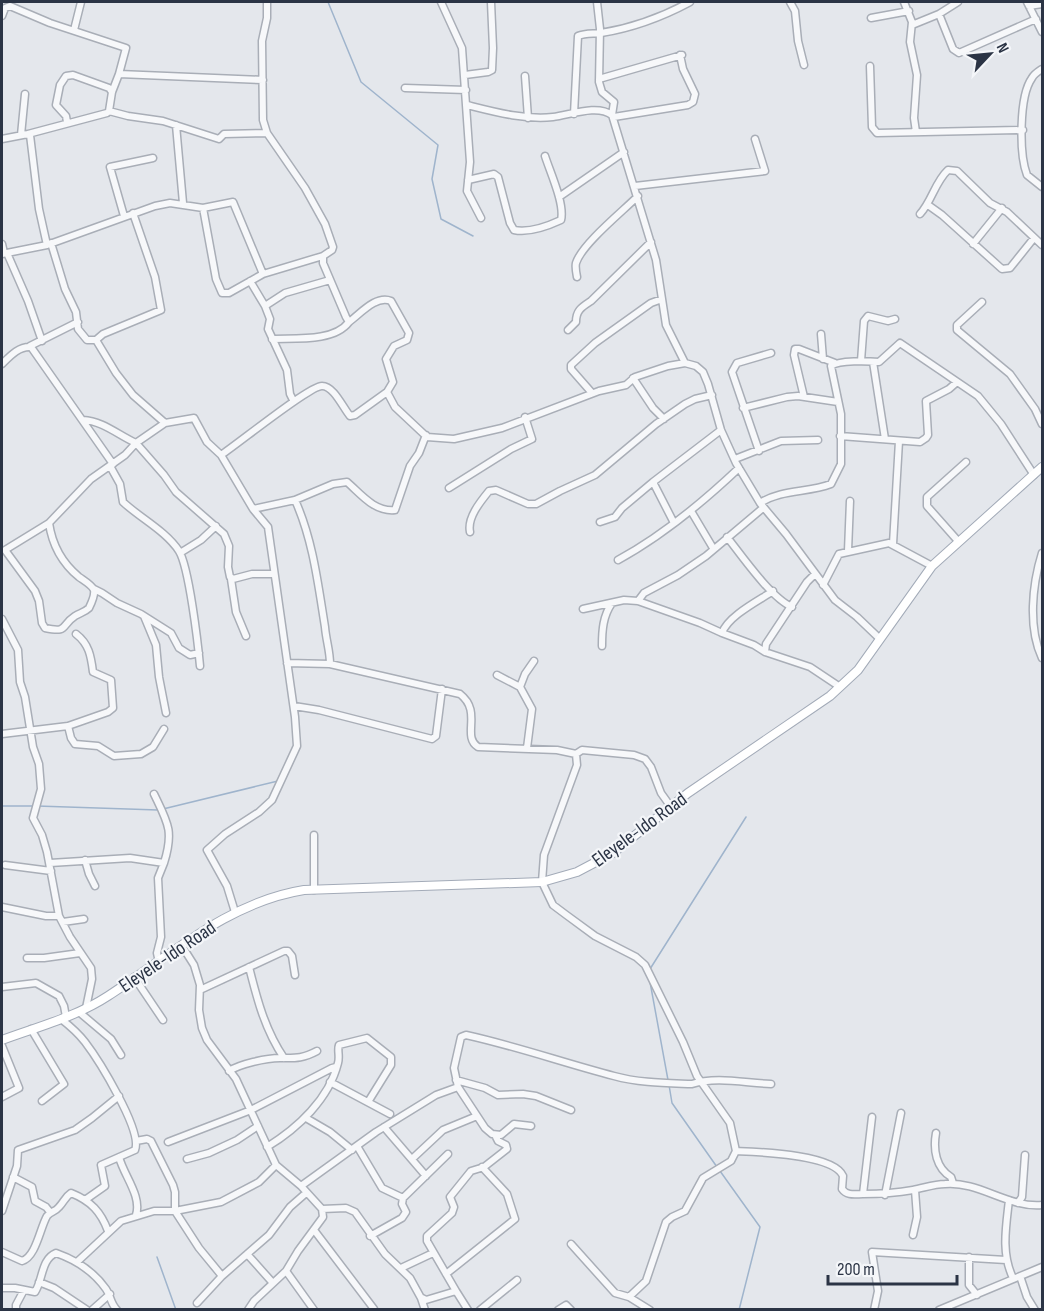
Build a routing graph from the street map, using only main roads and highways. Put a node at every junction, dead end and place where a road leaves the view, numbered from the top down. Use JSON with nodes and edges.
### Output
{"nodes":[{"id":1,"x":1042,"y":467,"type":"edge"},
{"id":2,"x":2,"y":1040,"type":"edge"}],
"edges":[{"from":1,"to":2,"type":"main road","name":"Eleyele-Ido Road"}]}
